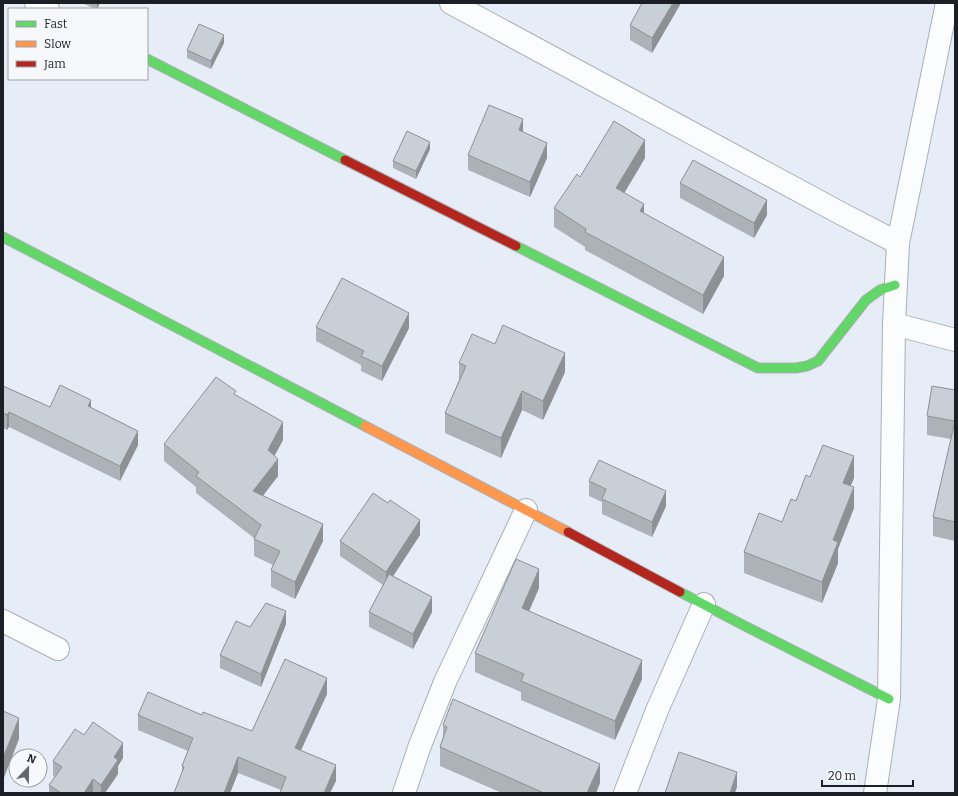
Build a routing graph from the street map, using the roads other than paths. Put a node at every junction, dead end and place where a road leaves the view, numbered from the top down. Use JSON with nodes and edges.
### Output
{"nodes":[{"id":1,"x":36,"y":3,"type":"edge"},
{"id":2,"x":451,"y":3,"type":"edge"},
{"id":3,"x":947,"y":3,"type":"edge"},
{"id":4,"x":46,"y":8,"type":"edge"},
{"id":5,"x":148,"y":61,"type":"edge"},
{"id":6,"x":3,"y":238,"type":"edge"},
{"id":7,"x":898,"y":243,"type":"junction"},
{"id":8,"x":895,"y":286,"type":"junction"},
{"id":9,"x":894,"y":324,"type":"junction"},
{"id":10,"x":955,"y":340,"type":"edge"},
{"id":11,"x":526,"y":510,"type":"junction"},
{"id":12,"x":704,"y":604,"type":"junction"},
{"id":13,"x":3,"y":621,"type":"edge"},
{"id":14,"x":58,"y":649,"type":"dead end"},
{"id":15,"x":888,"y":700,"type":"junction"},
{"id":16,"x":404,"y":793,"type":"edge"},
{"id":17,"x":625,"y":793,"type":"edge"},
{"id":18,"x":875,"y":793,"type":"edge"}],
"edges":[{"from":1,"to":4,"type":"street"},
{"from":2,"to":7,"type":"street"},
{"from":3,"to":7,"type":"street"},
{"from":5,"to":8,"type":"street"},
{"from":6,"to":11,"type":"street"},
{"from":7,"to":8,"type":"street"},
{"from":8,"to":9,"type":"street"},
{"from":9,"to":10,"type":"street"},
{"from":9,"to":15,"type":"street"},
{"from":11,"to":12,"type":"street"},
{"from":11,"to":16,"type":"street"},
{"from":12,"to":15,"type":"street"},
{"from":12,"to":17,"type":"street"},
{"from":13,"to":14,"type":"street"},
{"from":15,"to":18,"type":"street"}]}
